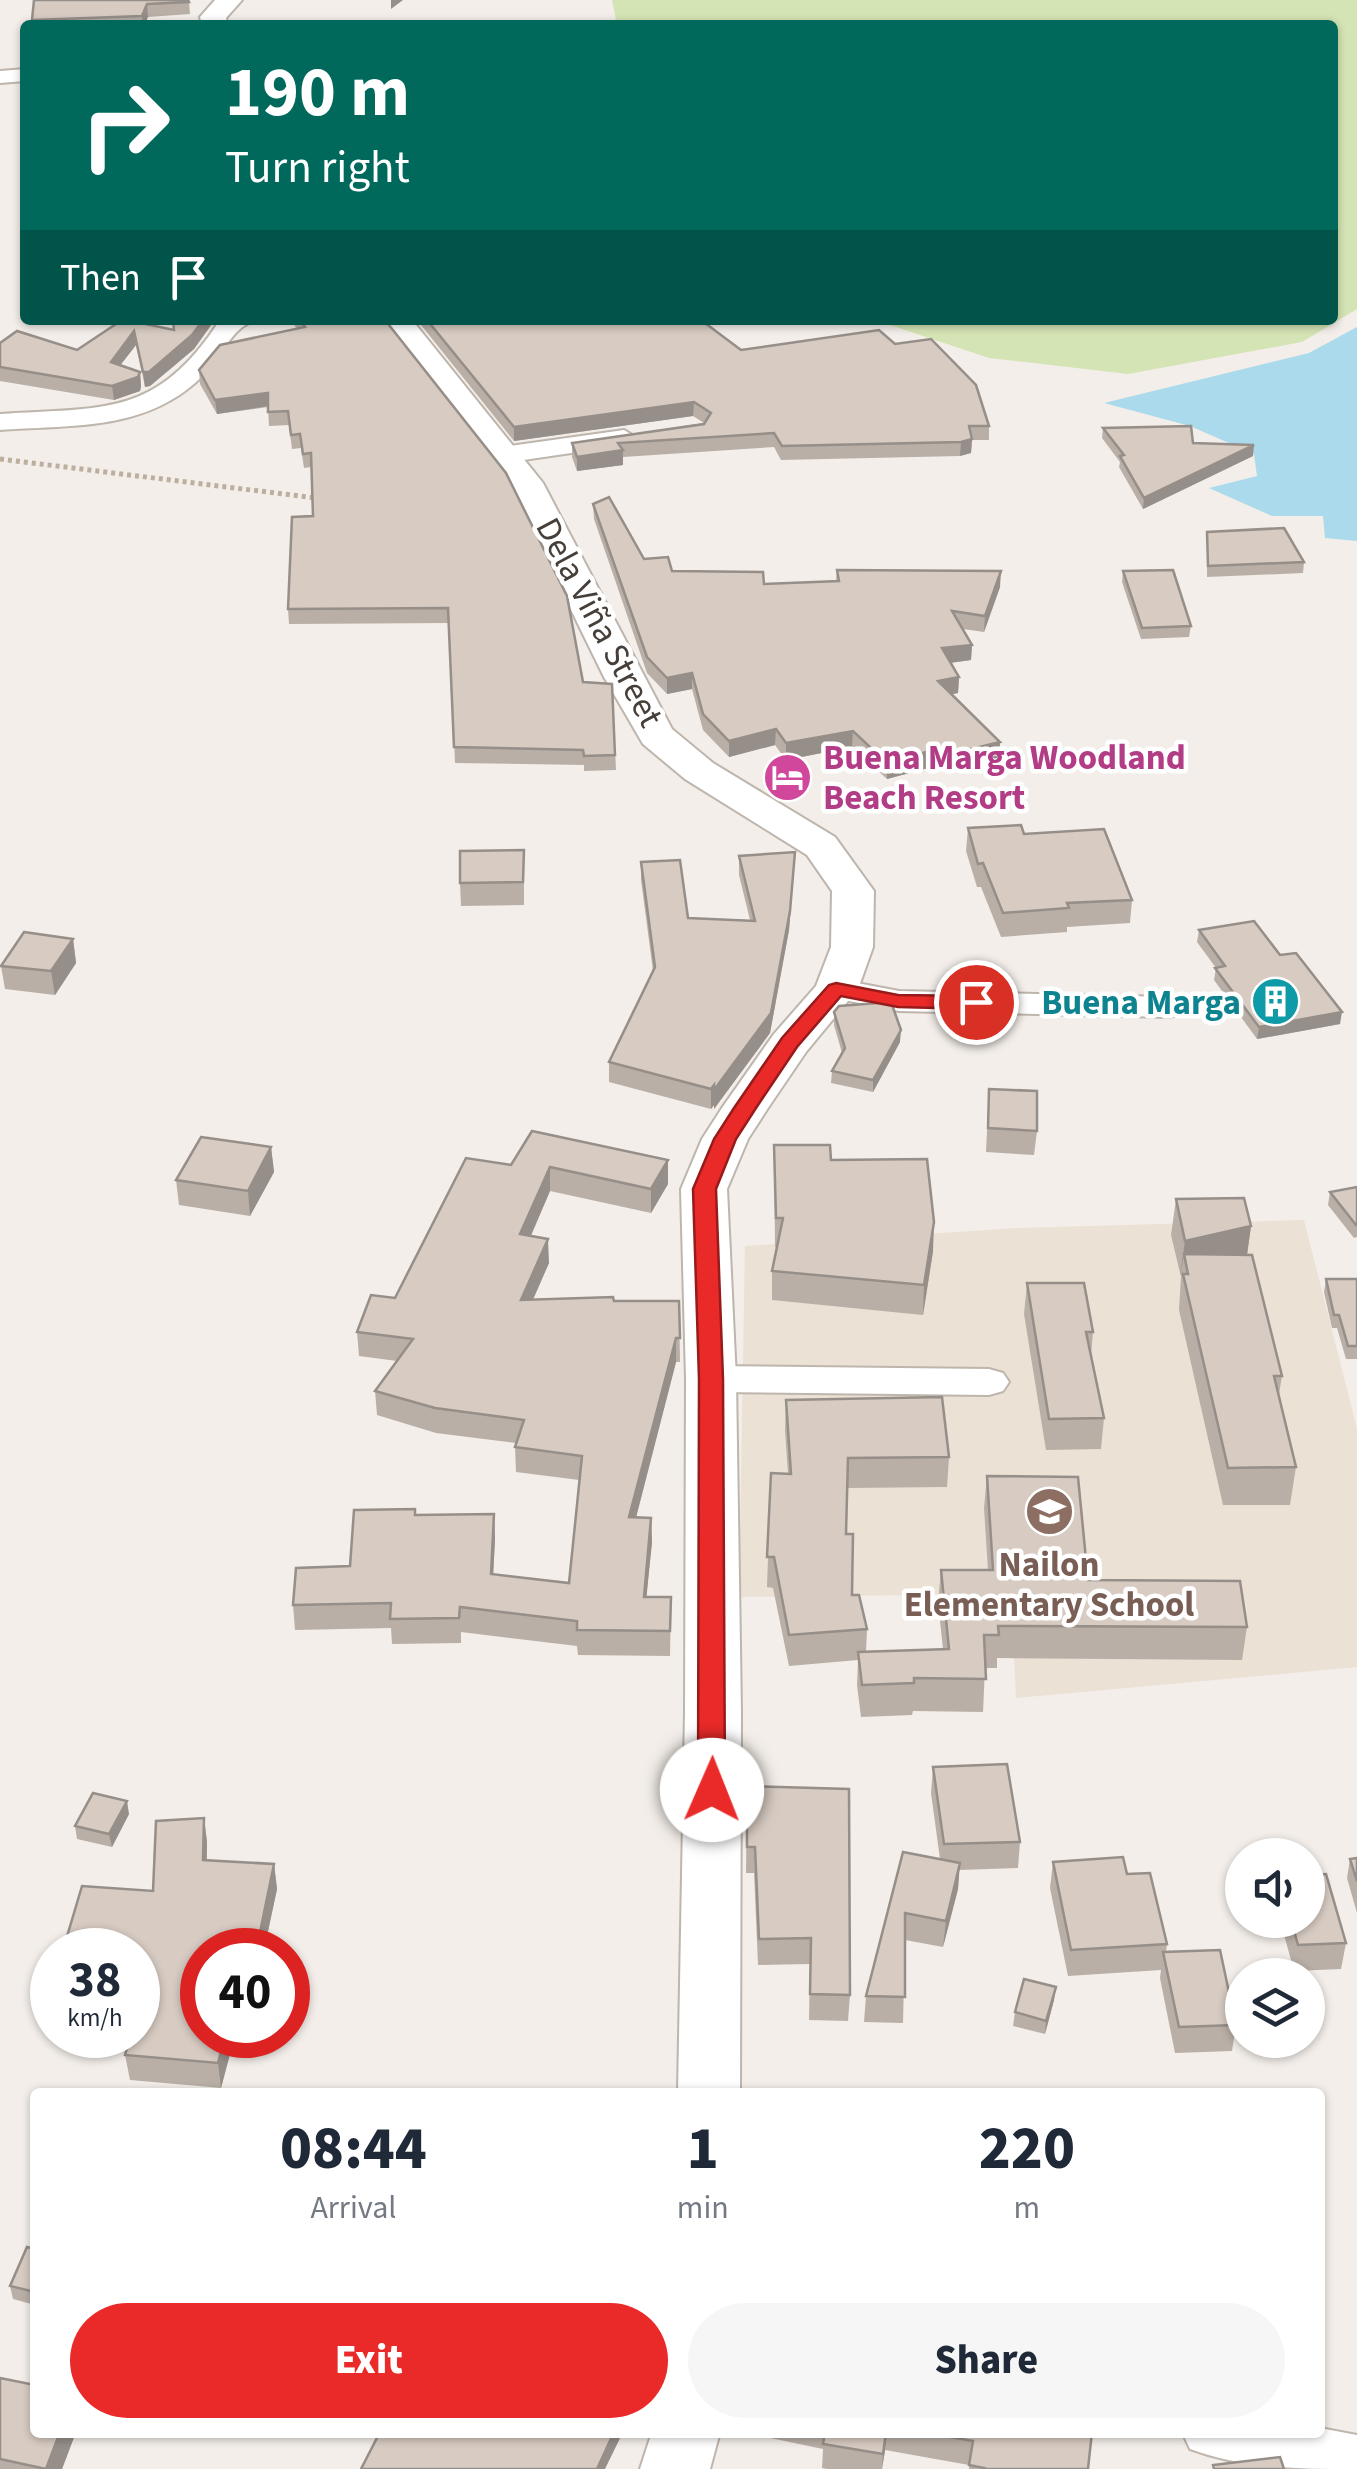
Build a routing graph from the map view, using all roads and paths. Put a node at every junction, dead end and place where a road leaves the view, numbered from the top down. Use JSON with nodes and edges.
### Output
{"nodes":[{"id":1,"x":229,"y":0,"type":"edge"},
{"id":2,"x":214,"y":20,"type":"edge"},
{"id":3,"x":230,"y":325,"type":"edge"},
{"id":4,"x":400,"y":325,"type":"edge"},
{"id":5,"x":0,"y":422,"type":"edge"},
{"id":6,"x":655,"y":434,"type":"edge"},
{"id":7,"x":502,"y":455,"type":"junction"},
{"id":8,"x":0,"y":459,"type":"edge"},
{"id":9,"x":326,"y":499,"type":"edge"},
{"id":10,"x":836,"y":989,"type":"junction"},
{"id":11,"x":1168,"y":1007,"type":"dead end"},
{"id":12,"x":711,"y":1379,"type":"junction"},
{"id":13,"x":989,"y":1382,"type":"dead end"},
{"id":14,"x":709,"y":2088,"type":"edge"},
{"id":15,"x":684,"y":2438,"type":"edge"},
{"id":16,"x":1242,"y":2438,"type":"edge"},
{"id":17,"x":1357,"y":2460,"type":"edge"},
{"id":18,"x":676,"y":2469,"type":"edge"}],
"edges":[{"from":1,"to":2,"type":"street"},
{"from":3,"to":5,"type":"street"},
{"from":4,"to":7,"type":"street","name":"Dela Viña Street"},
{"from":6,"to":7,"type":"street"},
{"from":7,"to":10,"type":"street","name":"Dela Viña Street"},
{"from":8,"to":9,"type":"path"},
{"from":10,"to":11,"type":"street"},
{"from":10,"to":12,"type":"street","name":"Dela Viña Street"},
{"from":12,"to":13,"type":"street"},
{"from":12,"to":14,"type":"street","name":"Dela Viña Street"},
{"from":15,"to":18,"type":"street"},
{"from":16,"to":17,"type":"street"}]}
